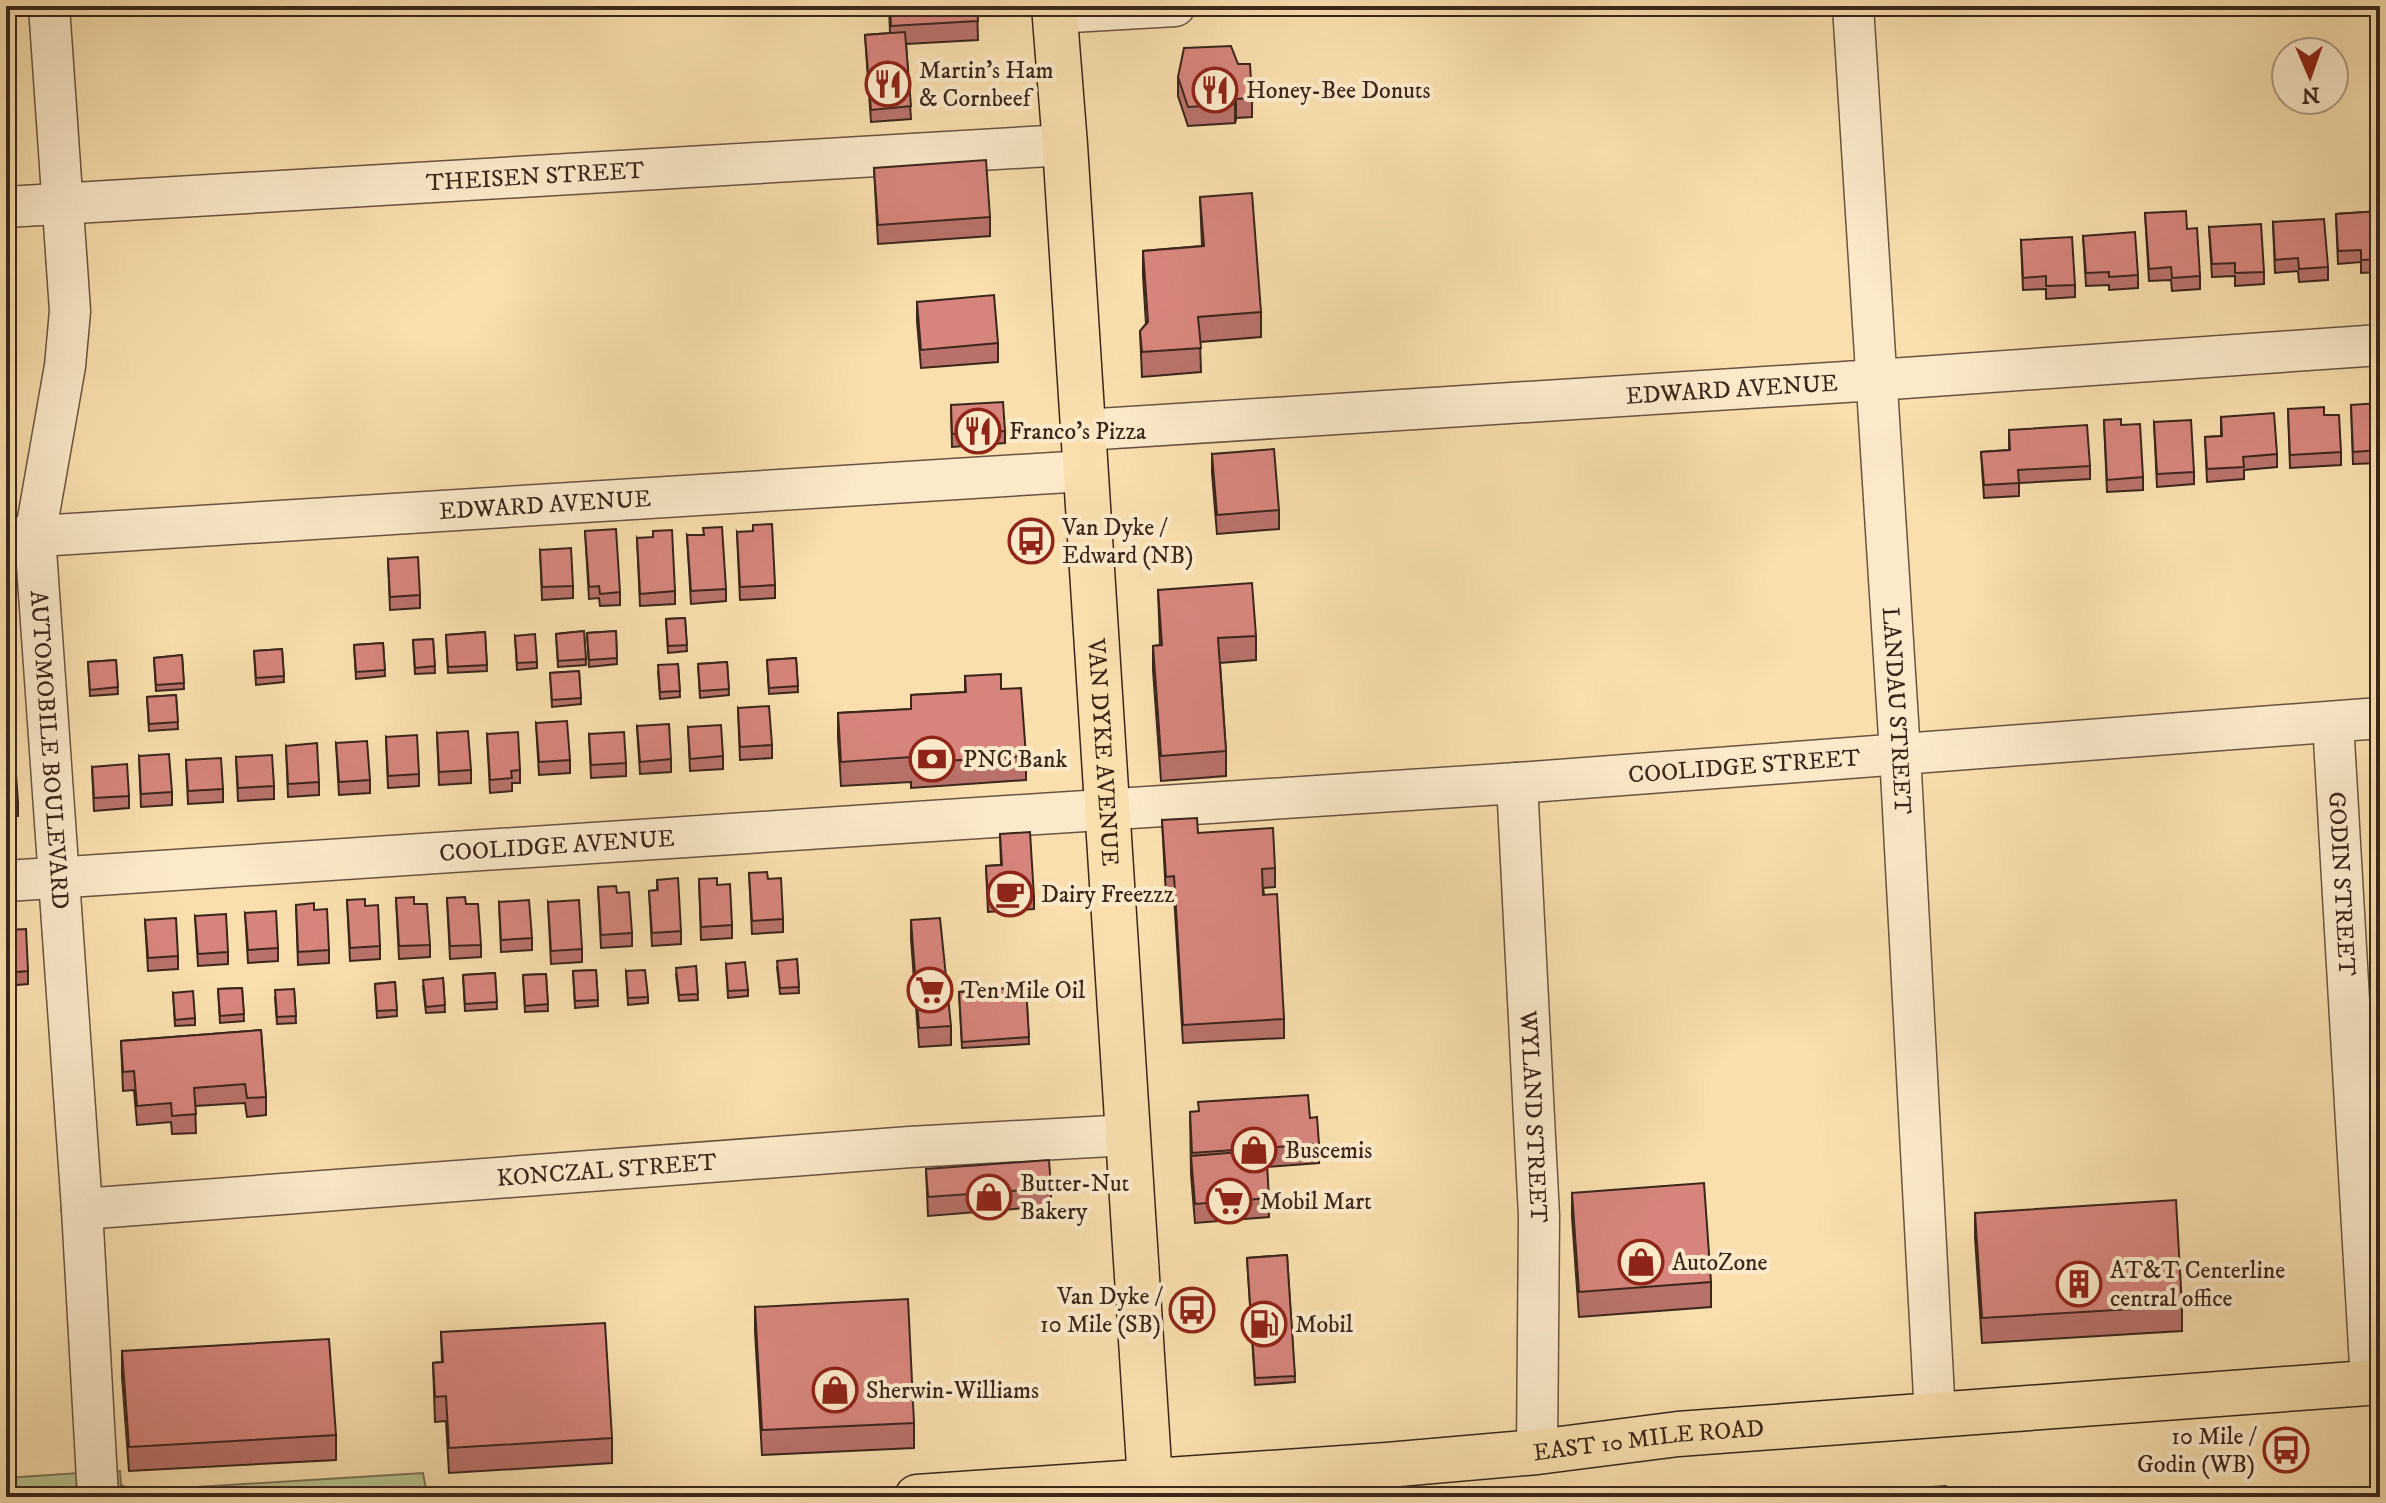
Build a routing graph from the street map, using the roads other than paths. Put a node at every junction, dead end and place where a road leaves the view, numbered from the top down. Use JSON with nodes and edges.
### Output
{"nodes":[{"id":1,"x":49,"y":6,"type":"edge"},
{"id":2,"x":1175,"y":6,"type":"edge"},
{"id":3,"x":1853,"y":6,"type":"edge"},
{"id":4,"x":1054,"y":10,"type":"edge"},
{"id":5,"x":1065,"y":145,"type":"junction"},
{"id":6,"x":63,"y":203,"type":"junction"},
{"id":7,"x":6,"y":207,"type":"edge"},
{"id":8,"x":2380,"y":345,"type":"edge"},
{"id":9,"x":1876,"y":380,"type":"junction"},
{"id":10,"x":1084,"y":450,"type":"junction"},
{"id":11,"x":21,"y":537,"type":"edge"},
{"id":12,"x":2380,"y":718,"type":"edge"},
{"id":13,"x":2333,"y":722,"type":"junction"},
{"id":14,"x":1900,"y":753,"type":"junction"},
{"id":15,"x":1517,"y":783,"type":"junction"},
{"id":16,"x":1107,"y":809,"type":"junction"},
{"id":17,"x":58,"y":878,"type":"junction"},
{"id":18,"x":6,"y":881,"type":"edge"},
{"id":19,"x":1129,"y":1135,"type":"junction"},
{"id":20,"x":82,"y":1209,"type":"junction"},
{"id":21,"x":2376,"y":1382,"type":"edge"},
{"id":22,"x":1935,"y":1416,"type":"junction"},
{"id":23,"x":1537,"y":1452,"type":"junction"},
{"id":24,"x":1151,"y":1490,"type":"edge"},
{"id":25,"x":98,"y":1497,"type":"edge"},
{"id":26,"x":917,"y":1497,"type":"edge"}],
"edges":[{"from":1,"to":6,"type":"street","name":"AUTOMOBILE BOULEVARD"},
{"from":2,"to":4,"type":"street"},
{"from":3,"to":9,"type":"street","name":"LANDAU STREET"},
{"from":4,"to":5,"type":"main road","name":"VAN DYKE AVENUE"},
{"from":5,"to":6,"type":"street","name":"THEISEN STREET"},
{"from":5,"to":10,"type":"main road","name":"VAN DYKE AVENUE"},
{"from":6,"to":7,"type":"street","name":"THEISEN STREET"},
{"from":6,"to":11,"type":"street","name":"AUTOMOBILE BOULEVARD"},
{"from":8,"to":9,"type":"street","name":"EDWARD AVENUE"},
{"from":9,"to":10,"type":"street","name":"EDWARD AVENUE"},
{"from":9,"to":14,"type":"street","name":"LANDAU STREET"},
{"from":10,"to":11,"type":"street","name":"EDWARD AVENUE"},
{"from":10,"to":16,"type":"main road","name":"VAN DYKE AVENUE"},
{"from":11,"to":17,"type":"street","name":"AUTOMOBILE BOULEVARD"},
{"from":12,"to":13,"type":"street","name":"COOLIDGE STREET"},
{"from":13,"to":14,"type":"street","name":"COOLIDGE STREET"},
{"from":13,"to":21,"type":"street","name":"GODIN STREET"},
{"from":14,"to":15,"type":"street","name":"COOLIDGE STREET"},
{"from":14,"to":22,"type":"street","name":"LANDAU STREET"},
{"from":15,"to":16,"type":"street","name":"COOLIDGE STREET"},
{"from":15,"to":23,"type":"street","name":"WYLAND STREET"},
{"from":16,"to":17,"type":"street","name":"COOLIDGE AVENUE"},
{"from":16,"to":19,"type":"main road","name":"VAN DYKE AVENUE"},
{"from":17,"to":18,"type":"street","name":"COOLIDGE AVENUE"},
{"from":17,"to":20,"type":"street","name":"AUTOMOBILE BOULEVARD"},
{"from":19,"to":20,"type":"street","name":"KONCZAL STREET"},
{"from":19,"to":24,"type":"main road","name":"VAN DYKE AVENUE"},
{"from":20,"to":25,"type":"street","name":"AUTOMOBILE BOULEVARD"},
{"from":21,"to":22,"type":"main road","name":"EAST 10 MILE ROAD"},
{"from":22,"to":23,"type":"main road","name":"EAST 10 MILE ROAD"},
{"from":23,"to":24,"type":"main road","name":"EAST 10 MILE ROAD"},
{"from":24,"to":26,"type":"main road","name":"EAST 10 MILE ROAD"}]}
